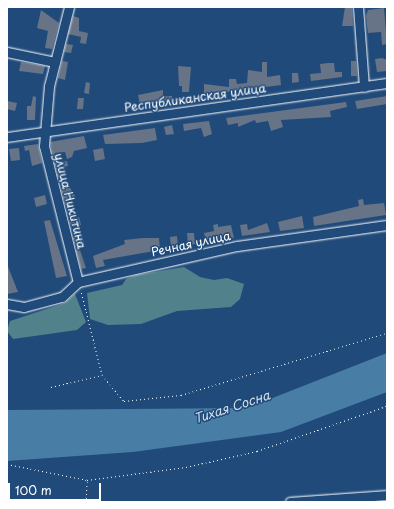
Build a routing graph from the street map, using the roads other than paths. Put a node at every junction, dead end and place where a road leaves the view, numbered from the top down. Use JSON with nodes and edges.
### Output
{"nodes":[{"id":1,"x":69,"y":7,"type":"edge"},
{"id":2,"x":358,"y":7,"type":"edge"},
{"id":3,"x":7,"y":52,"type":"edge"},
{"id":4,"x":55,"y":62,"type":"junction"},
{"id":5,"x":387,"y":84,"type":"edge"},
{"id":6,"x":364,"y":87,"type":"junction"},
{"id":7,"x":44,"y":132,"type":"junction"},
{"id":8,"x":7,"y":137,"type":"edge"},
{"id":9,"x":387,"y":225,"type":"edge"},
{"id":10,"x":78,"y":282,"type":"junction"},
{"id":11,"x":7,"y":304,"type":"edge"},
{"id":12,"x":387,"y":495,"type":"edge"},
{"id":13,"x":290,"y":502,"type":"edge"}],
"edges":[{"from":1,"to":4,"type":"street","name":"улица Никитина"},
{"from":2,"to":6,"type":"street"},
{"from":3,"to":4,"type":"street"},
{"from":4,"to":7,"type":"street","name":"улица Никитина"},
{"from":5,"to":6,"type":"street","name":"Республиканская улица"},
{"from":6,"to":7,"type":"street","name":"Республиканская улица"},
{"from":7,"to":8,"type":"street","name":"Республиканская улица"},
{"from":7,"to":10,"type":"street","name":"улица Никитина"},
{"from":9,"to":10,"type":"street","name":"Речная улица"},
{"from":10,"to":11,"type":"street"},
{"from":12,"to":13,"type":"street"}]}
